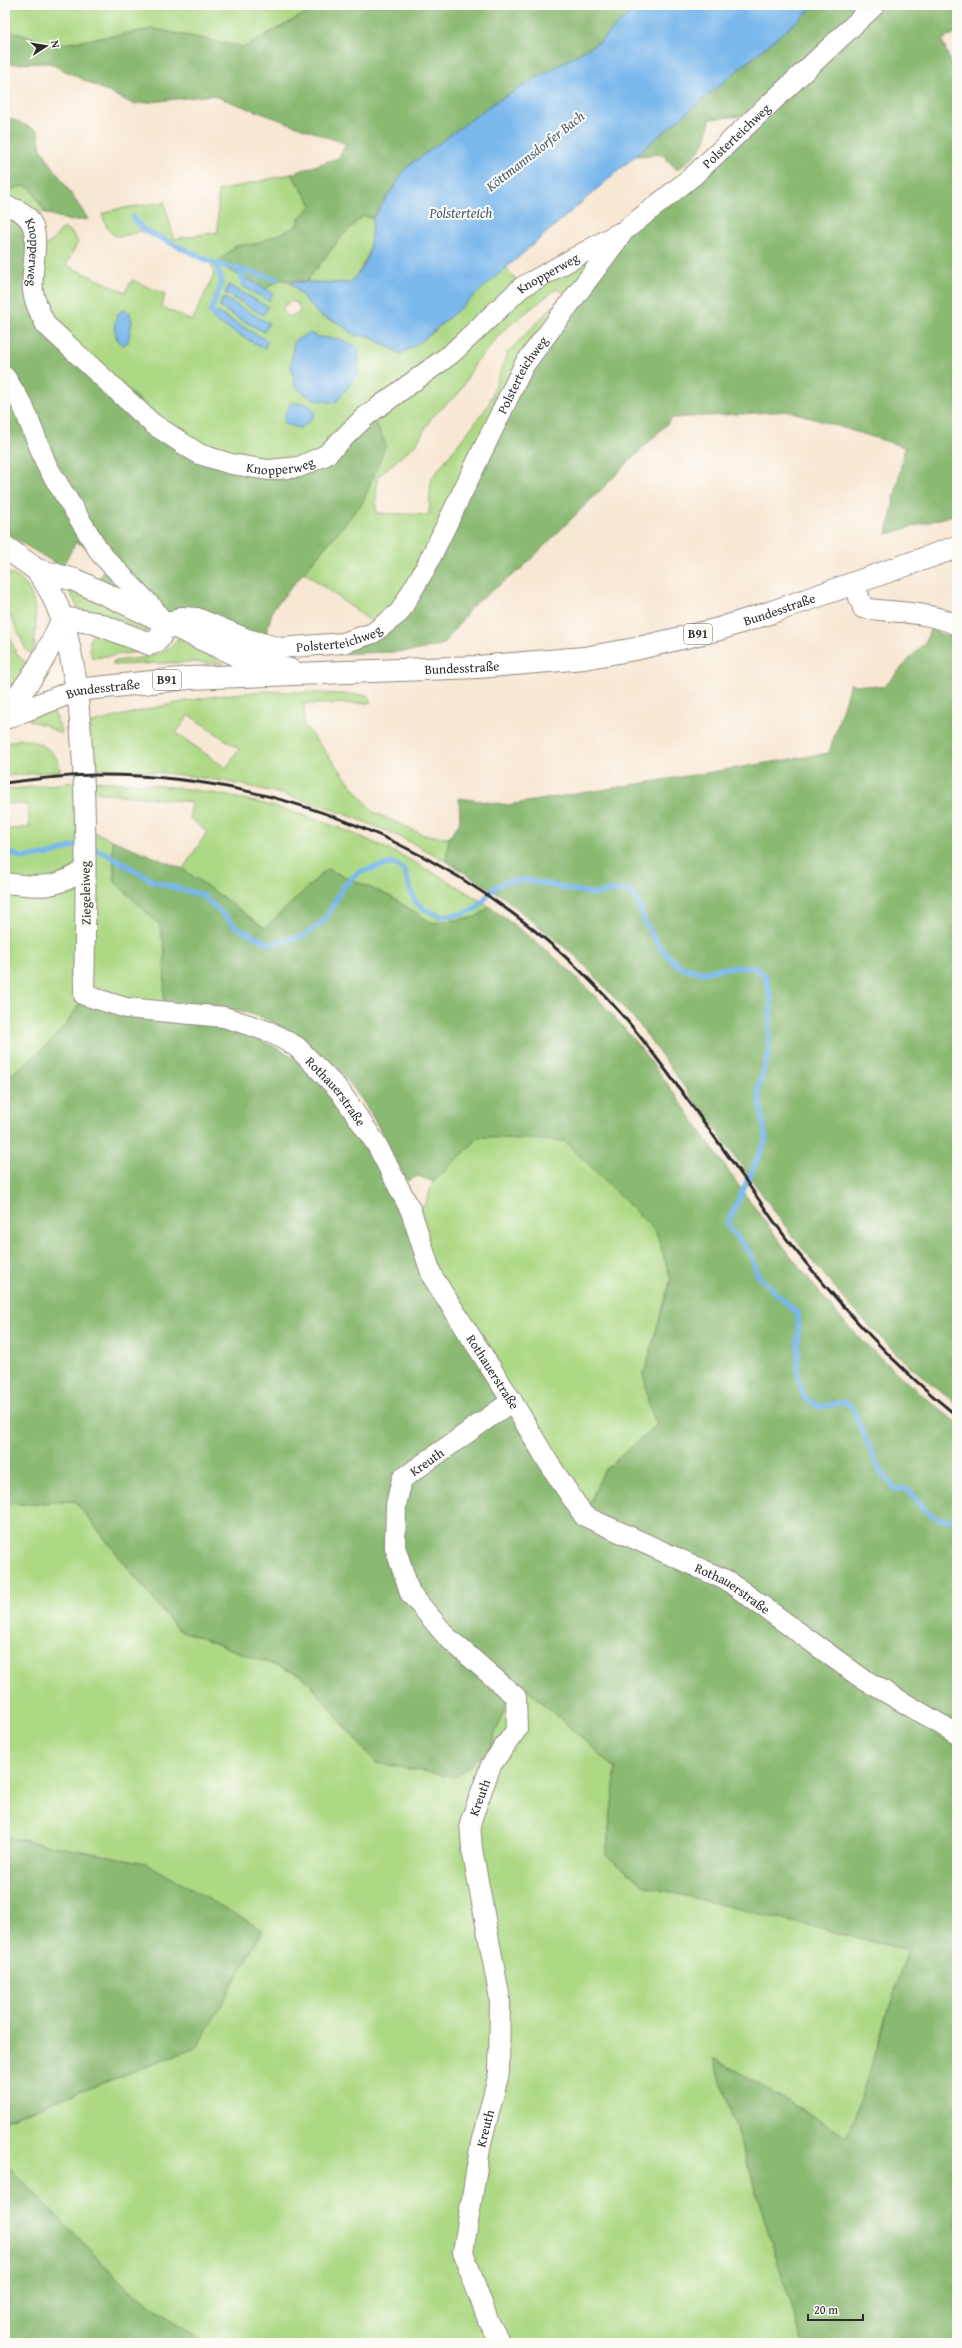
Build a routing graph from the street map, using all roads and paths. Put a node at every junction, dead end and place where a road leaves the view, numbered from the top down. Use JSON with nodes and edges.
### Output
{"nodes":[{"id":1,"x":875,"y":5,"type":"edge"},
{"id":2,"x":5,"y":206,"type":"edge"},
{"id":3,"x":624,"y":230,"type":"junction"},
{"id":4,"x":5,"y":377,"type":"edge"},
{"id":5,"x":5,"y":547,"type":"edge"},
{"id":6,"x":957,"y":547,"type":"edge"},
{"id":7,"x":37,"y":570,"type":"junction"},
{"id":8,"x":854,"y":584,"type":"junction"},
{"id":9,"x":63,"y":618,"type":"junction"},
{"id":10,"x":166,"y":624,"type":"junction"},
{"id":11,"x":957,"y":625,"type":"edge"},
{"id":12,"x":307,"y":672,"type":"junction"},
{"id":13,"x":78,"y":690,"type":"junction"},
{"id":14,"x":5,"y":710,"type":"edge"},
{"id":15,"x":5,"y":718,"type":"edge"},
{"id":16,"x":85,"y":869,"type":"junction"},
{"id":17,"x":5,"y":883,"type":"edge"},
{"id":18,"x":84,"y":994,"type":"joint"},
{"id":19,"x":512,"y":1401,"type":"junction"},
{"id":20,"x":957,"y":1734,"type":"edge"},
{"id":21,"x":500,"y":2343,"type":"edge"}],
"edges":[{"from":1,"to":3,"type":"street","name":"Polsterteichweg"},
{"from":2,"to":3,"type":"street","name":"Knopperweg"},
{"from":3,"to":10,"type":"street","name":"Polsterteichweg"},
{"from":4,"to":10,"type":"street"},
{"from":5,"to":7,"type":"main road"},
{"from":6,"to":8,"type":"main road","name":"Bundesstraße","number":"B91"},
{"from":7,"to":9,"type":"main road"},
{"from":7,"to":10,"type":"main road"},
{"from":8,"to":11,"type":"street"},
{"from":8,"to":12,"type":"main road","name":"Bundesstraße","number":"B91"},
{"from":9,"to":10,"type":"main road"},
{"from":9,"to":13,"type":"main road"},
{"from":9,"to":14,"type":"main road"},
{"from":10,"to":12,"type":"main road"},
{"from":12,"to":13,"type":"main road","name":"Bundesstraße","number":"B91"},
{"from":13,"to":15,"type":"main road","name":"Bundesstraße","number":"B91"},
{"from":13,"to":16,"type":"street","name":"Ziegeleiweg"},
{"from":16,"to":17,"type":"street"},
{"from":16,"to":18,"type":"street","name":"Ziegeleiweg"},
{"from":18,"to":19,"type":"street","name":"Rothauerstraße"},
{"from":19,"to":20,"type":"street","name":"Rothauerstraße"},
{"from":19,"to":21,"type":"street","name":"Kreuth"}]}
